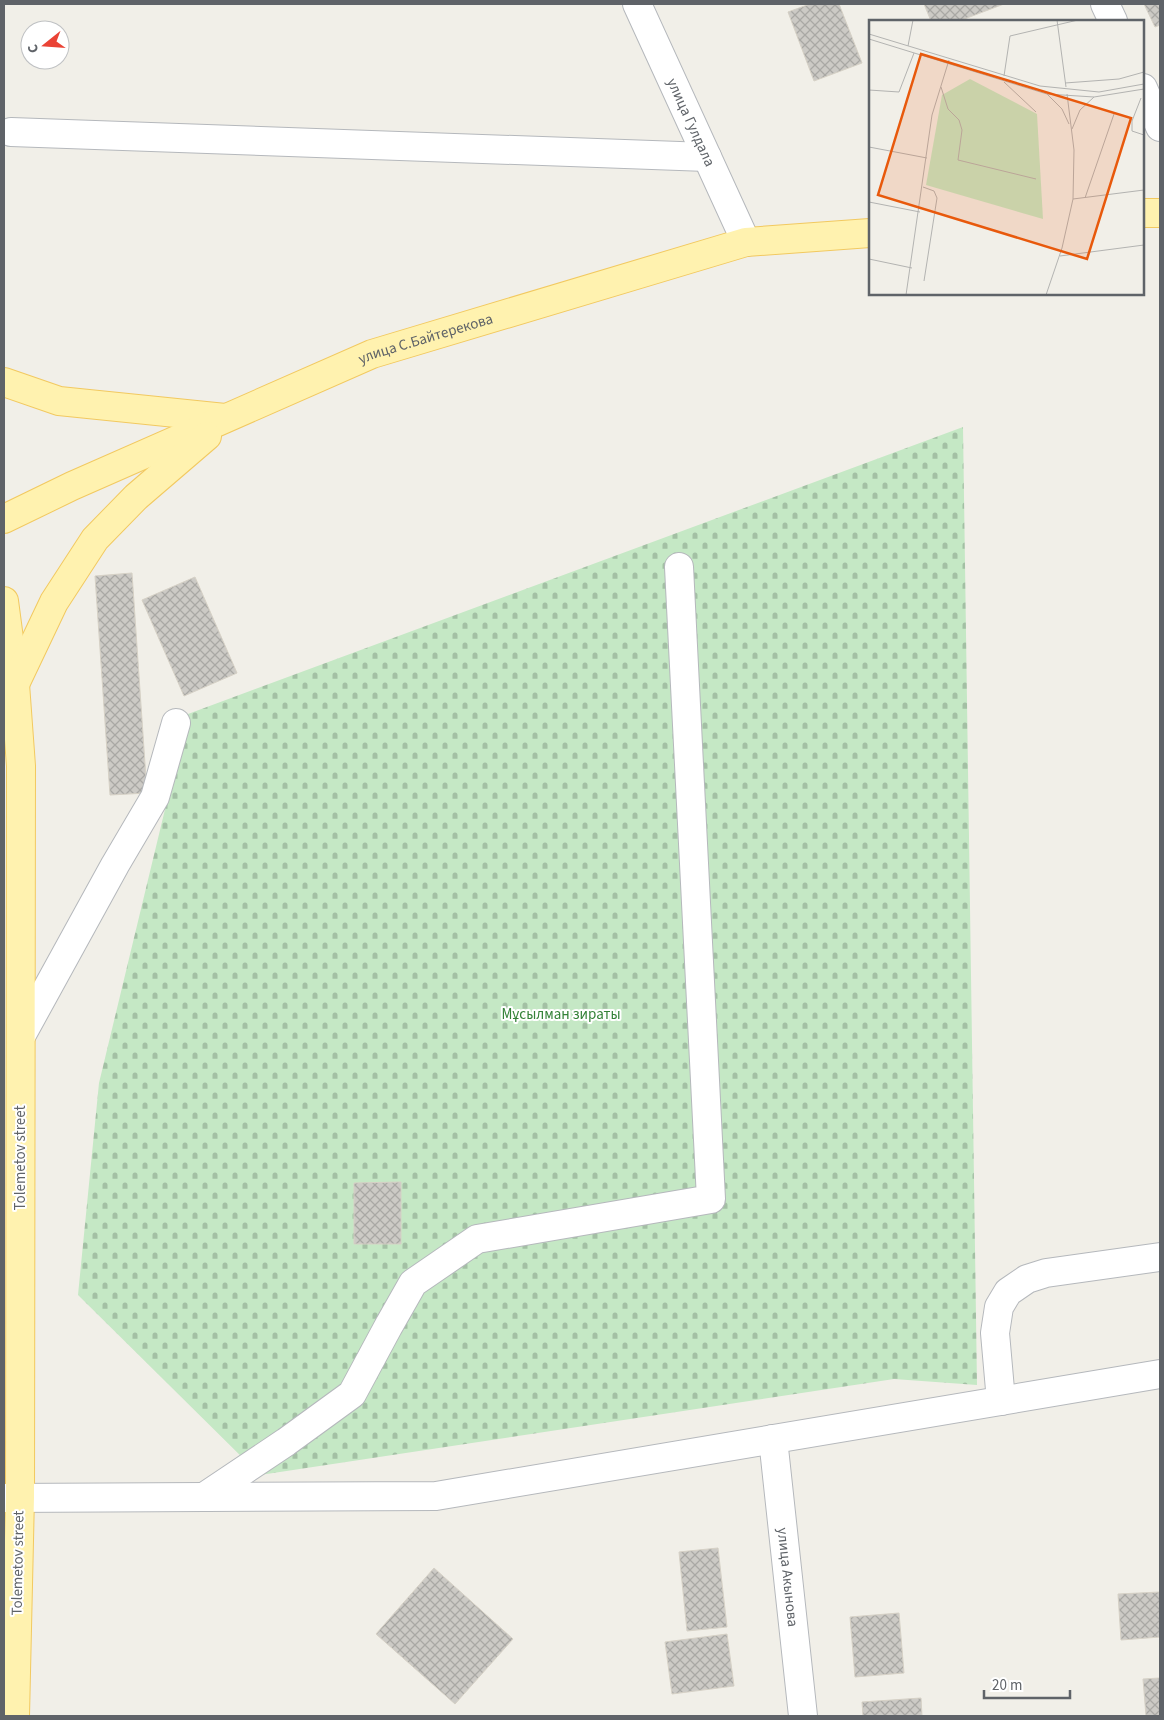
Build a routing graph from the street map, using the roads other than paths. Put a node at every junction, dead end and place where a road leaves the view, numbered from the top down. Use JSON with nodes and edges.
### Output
{"nodes":[{"id":1,"x":637,"y":4,"type":"edge"},
{"id":2,"x":1105,"y":4,"type":"edge"},
{"id":3,"x":1113,"y":20,"type":"edge"},
{"id":4,"x":1144,"y":90,"type":"edge"},
{"id":5,"x":1160,"y":127,"type":"edge"},
{"id":6,"x":11,"y":132,"type":"dead end"},
{"id":7,"x":707,"y":157,"type":"junction"},
{"id":8,"x":1144,"y":213,"type":"edge"},
{"id":9,"x":1160,"y":213,"type":"edge"},
{"id":10,"x":869,"y":232,"type":"edge"},
{"id":11,"x":746,"y":242,"type":"junction"},
{"id":12,"x":4,"y":382,"type":"edge"},
{"id":13,"x":227,"y":418,"type":"junction"},
{"id":14,"x":4,"y":518,"type":"edge"},
{"id":15,"x":679,"y":567,"type":"dead end"},
{"id":16,"x":4,"y":601,"type":"edge"},
{"id":17,"x":15,"y":684,"type":"junction"},
{"id":18,"x":176,"y":723,"type":"dead end"},
{"id":19,"x":21,"y":1036,"type":"junction"},
{"id":20,"x":1160,"y":1257,"type":"edge"},
{"id":21,"x":1160,"y":1374,"type":"edge"},
{"id":22,"x":1001,"y":1401,"type":"junction"},
{"id":23,"x":773,"y":1439,"type":"junction"},
{"id":24,"x":12,"y":1498,"type":"edge"},
{"id":25,"x":204,"y":1498,"type":"junction"},
{"id":26,"x":15,"y":1716,"type":"edge"},
{"id":27,"x":803,"y":1716,"type":"edge"}],
"edges":[{"from":1,"to":7,"type":"street","name":"улица Гулдала"},
{"from":2,"to":3,"type":"street"},
{"from":4,"to":5,"type":"street"},
{"from":6,"to":7,"type":"street"},
{"from":7,"to":11,"type":"street","name":"улица Гулдала"},
{"from":8,"to":9,"type":"main road"},
{"from":10,"to":11,"type":"main road","name":"улица С.Байтерекова"},
{"from":11,"to":13,"type":"main road","name":"улица С.Байтерекова"},
{"from":12,"to":13,"type":"main road"},
{"from":13,"to":14,"type":"main road","name":"улица С.Байтерекова"},
{"from":13,"to":17,"type":"main road"},
{"from":15,"to":25,"type":"street"},
{"from":16,"to":17,"type":"main road","name":"Tolemetov street"},
{"from":17,"to":19,"type":"main road","name":"Tolemetov street"},
{"from":18,"to":19,"type":"street"},
{"from":19,"to":24,"type":"main road","name":"Tolemetov street"},
{"from":20,"to":22,"type":"street"},
{"from":21,"to":22,"type":"street"},
{"from":22,"to":23,"type":"street"},
{"from":23,"to":25,"type":"street"},
{"from":23,"to":27,"type":"street","name":"улица Акынова"},
{"from":24,"to":25,"type":"street"},
{"from":24,"to":26,"type":"main road","name":"Tolemetov street"}]}
